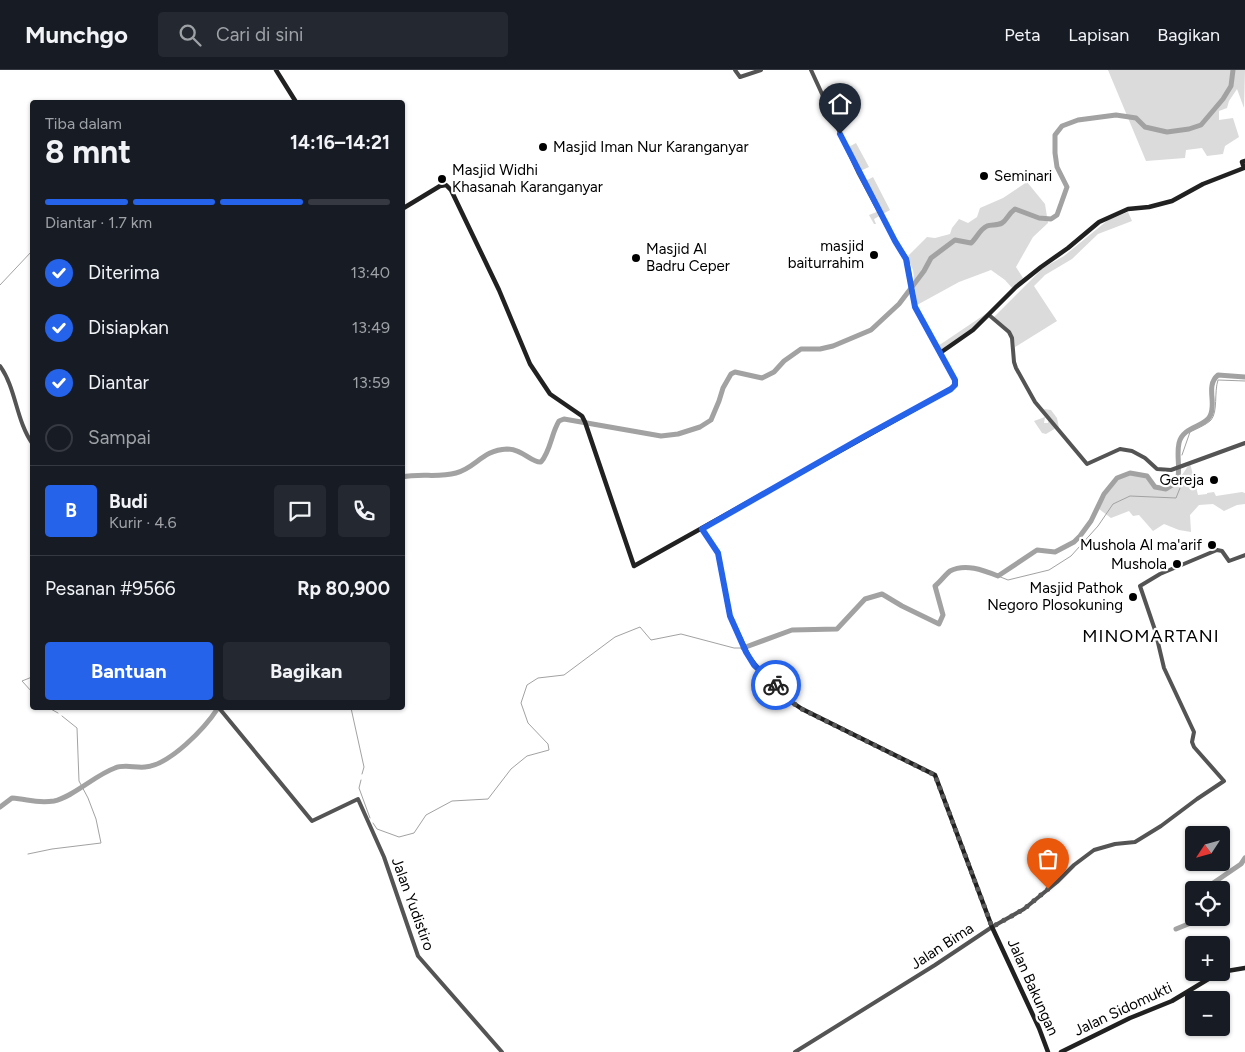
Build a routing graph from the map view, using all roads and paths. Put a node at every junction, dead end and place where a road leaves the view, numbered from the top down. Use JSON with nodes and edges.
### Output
{"nodes":[{"id":1,"x":276,"y":70,"type":"edge"},
{"id":2,"x":736,"y":70,"type":"edge"},
{"id":3,"x":761,"y":70,"type":"edge"},
{"id":4,"x":811,"y":70,"type":"edge"},
{"id":5,"x":295,"y":100,"type":"edge"},
{"id":6,"x":1245,"y":161,"type":"edge"},
{"id":7,"x":405,"y":207,"type":"edge"},
{"id":8,"x":989,"y":316,"type":"junction"},
{"id":9,"x":940,"y":353,"type":"junction"},
{"id":10,"x":0,"y":366,"type":"edge"},
{"id":11,"x":30,"y":439,"type":"edge"},
{"id":12,"x":1245,"y":443,"type":"edge"},
{"id":13,"x":702,"y":529,"type":"junction"},
{"id":14,"x":1245,"y":555,"type":"edge"},
{"id":15,"x":222,"y":710,"type":"edge"},
{"id":16,"x":992,"y":927,"type":"junction"},
{"id":17,"x":1245,"y":968,"type":"edge"},
{"id":18,"x":1230,"y":970,"type":"edge"},
{"id":19,"x":1206,"y":981,"type":"edge"},
{"id":20,"x":502,"y":1052,"type":"edge"},
{"id":21,"x":795,"y":1052,"type":"edge"},
{"id":22,"x":1048,"y":1052,"type":"edge"},
{"id":23,"x":1060,"y":1052,"type":"edge"}],
"edges":[{"from":1,"to":5,"type":"main road"},
{"from":2,"to":3,"type":"street"},
{"from":4,"to":9,"type":"street"},
{"from":6,"to":8,"type":"main road"},
{"from":7,"to":13,"type":"main road"},
{"from":8,"to":9,"type":"main road"},
{"from":8,"to":12,"type":"street"},
{"from":9,"to":13,"type":"main road"},
{"from":10,"to":11,"type":"street"},
{"from":13,"to":16,"type":"main road","name":"Jalan Bakungan"},
{"from":14,"to":16,"type":"street","name":"Jalan Bima"},
{"from":15,"to":20,"type":"street","name":"Jalan Yudistiro"},
{"from":16,"to":21,"type":"street","name":"Jalan Bima"},
{"from":16,"to":22,"type":"main road","name":"Jalan Bakungan"},
{"from":17,"to":18,"type":"main road","name":"Jalan Sidomukti"},
{"from":19,"to":23,"type":"main road","name":"Jalan Sidomukti"}]}
